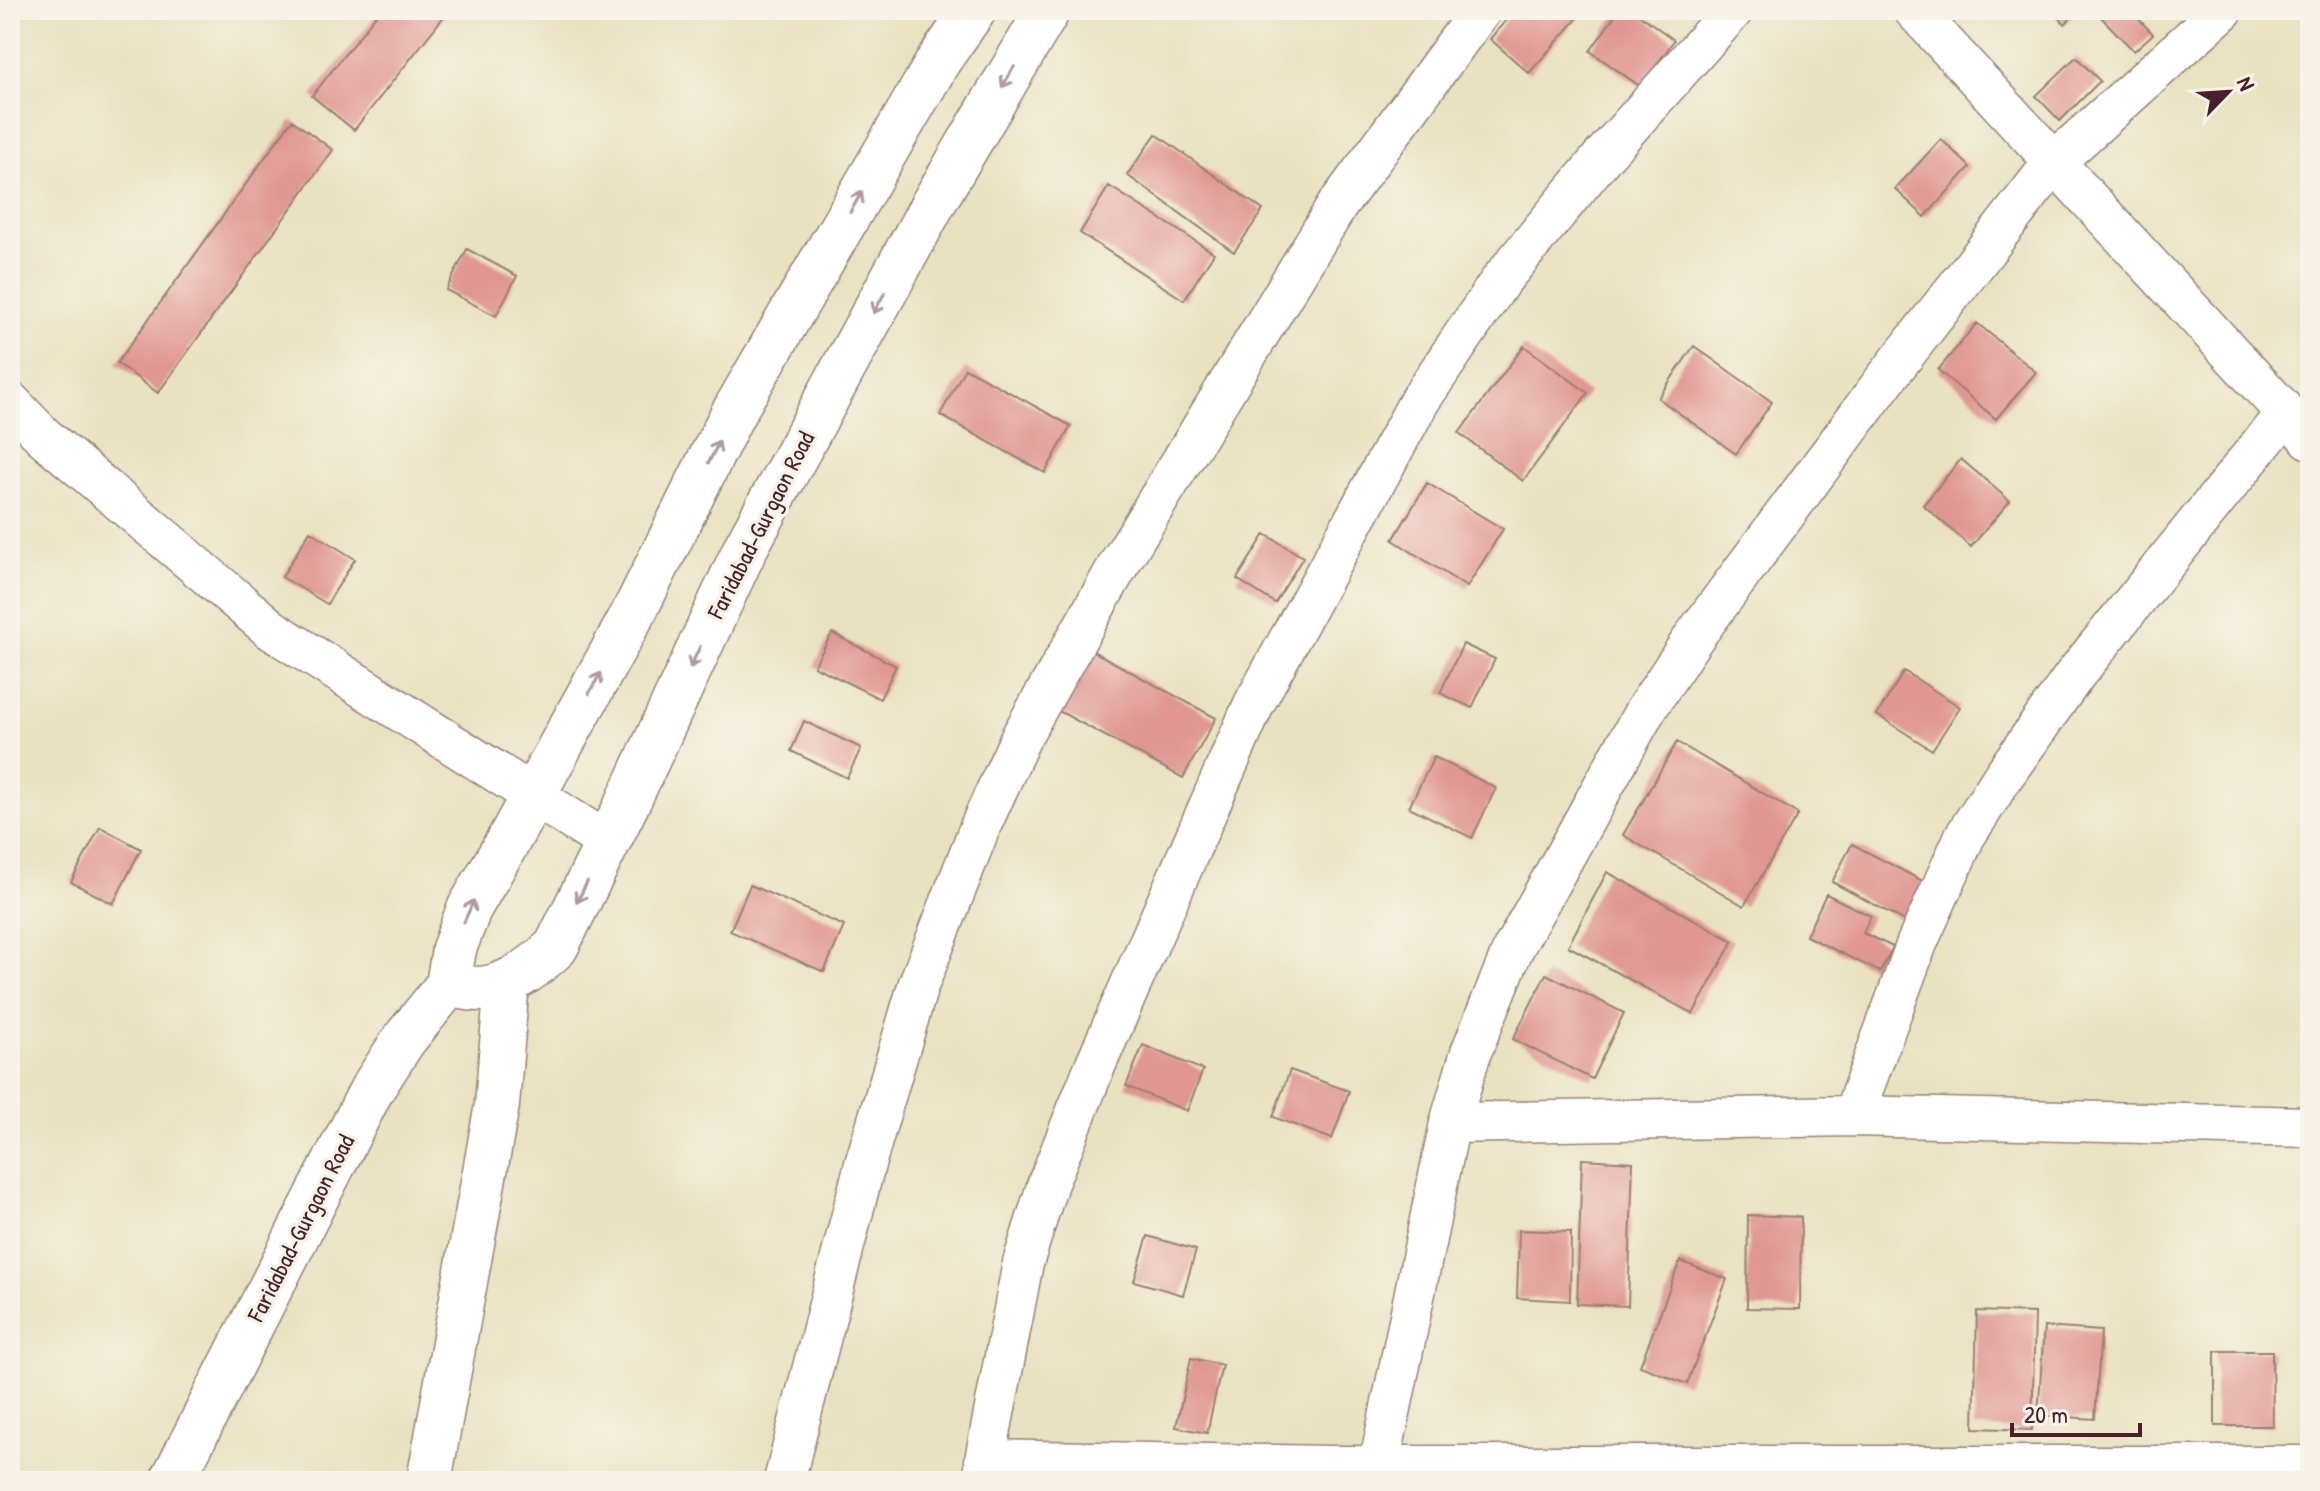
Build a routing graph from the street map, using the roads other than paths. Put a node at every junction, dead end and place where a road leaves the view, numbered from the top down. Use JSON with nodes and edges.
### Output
{"nodes":[{"id":1,"x":974,"y":10,"type":"edge"},
{"id":2,"x":1048,"y":10,"type":"edge"},
{"id":3,"x":1481,"y":10,"type":"edge"},
{"id":4,"x":1733,"y":10,"type":"edge"},
{"id":5,"x":1914,"y":10,"type":"edge"},
{"id":6,"x":2223,"y":10,"type":"edge"},
{"id":7,"x":2054,"y":162,"type":"junction"},
{"id":8,"x":10,"y":402,"type":"edge"},
{"id":9,"x":2298,"y":426,"type":"edge"},
{"id":10,"x":533,"y":796,"type":"junction"},
{"id":11,"x":607,"y":842,"type":"junction"},
{"id":12,"x":507,"y":982,"type":"junction"},
{"id":13,"x":448,"y":985,"type":"junction"},
{"id":14,"x":1853,"y":1116,"type":"junction"},
{"id":15,"x":1450,"y":1123,"type":"junction"},
{"id":16,"x":2310,"y":1127,"type":"edge"},
{"id":17,"x":1379,"y":1466,"type":"junction"},
{"id":18,"x":2310,"y":1466,"type":"edge"},
{"id":19,"x":985,"y":1470,"type":"edge"},
{"id":20,"x":172,"y":1481,"type":"edge"},
{"id":21,"x":429,"y":1481,"type":"edge"},
{"id":22,"x":784,"y":1481,"type":"edge"}],
"edges":[{"from":10,"to":1,"type":"main road","name":"Faridabad-Gurgaon Road","one_way":true},
{"from":2,"to":11,"type":"main road","name":"Faridabad-Gurgaon Road","one_way":true},
{"from":3,"to":22,"type":"street"},
{"from":4,"to":19,"type":"street"},
{"from":5,"to":7,"type":"street"},
{"from":6,"to":7,"type":"street"},
{"from":7,"to":9,"type":"street"},
{"from":7,"to":15,"type":"street"},
{"from":8,"to":10,"type":"street"},
{"from":9,"to":14,"type":"street"},
{"from":10,"to":11,"type":"street"},
{"from":13,"to":10,"type":"main road","name":"Faridabad-Gurgaon Road","one_way":true},
{"from":11,"to":12,"type":"main road","name":"Faridabad-Gurgaon Road","one_way":true},
{"from":12,"to":13,"type":"main road","name":"Faridabad-Gurgaon Road"},
{"from":12,"to":21,"type":"main road"},
{"from":13,"to":20,"type":"main road","name":"Faridabad-Gurgaon Road"},
{"from":14,"to":15,"type":"street"},
{"from":14,"to":16,"type":"street"},
{"from":15,"to":17,"type":"street"},
{"from":17,"to":18,"type":"street"},
{"from":17,"to":19,"type":"street"}]}
